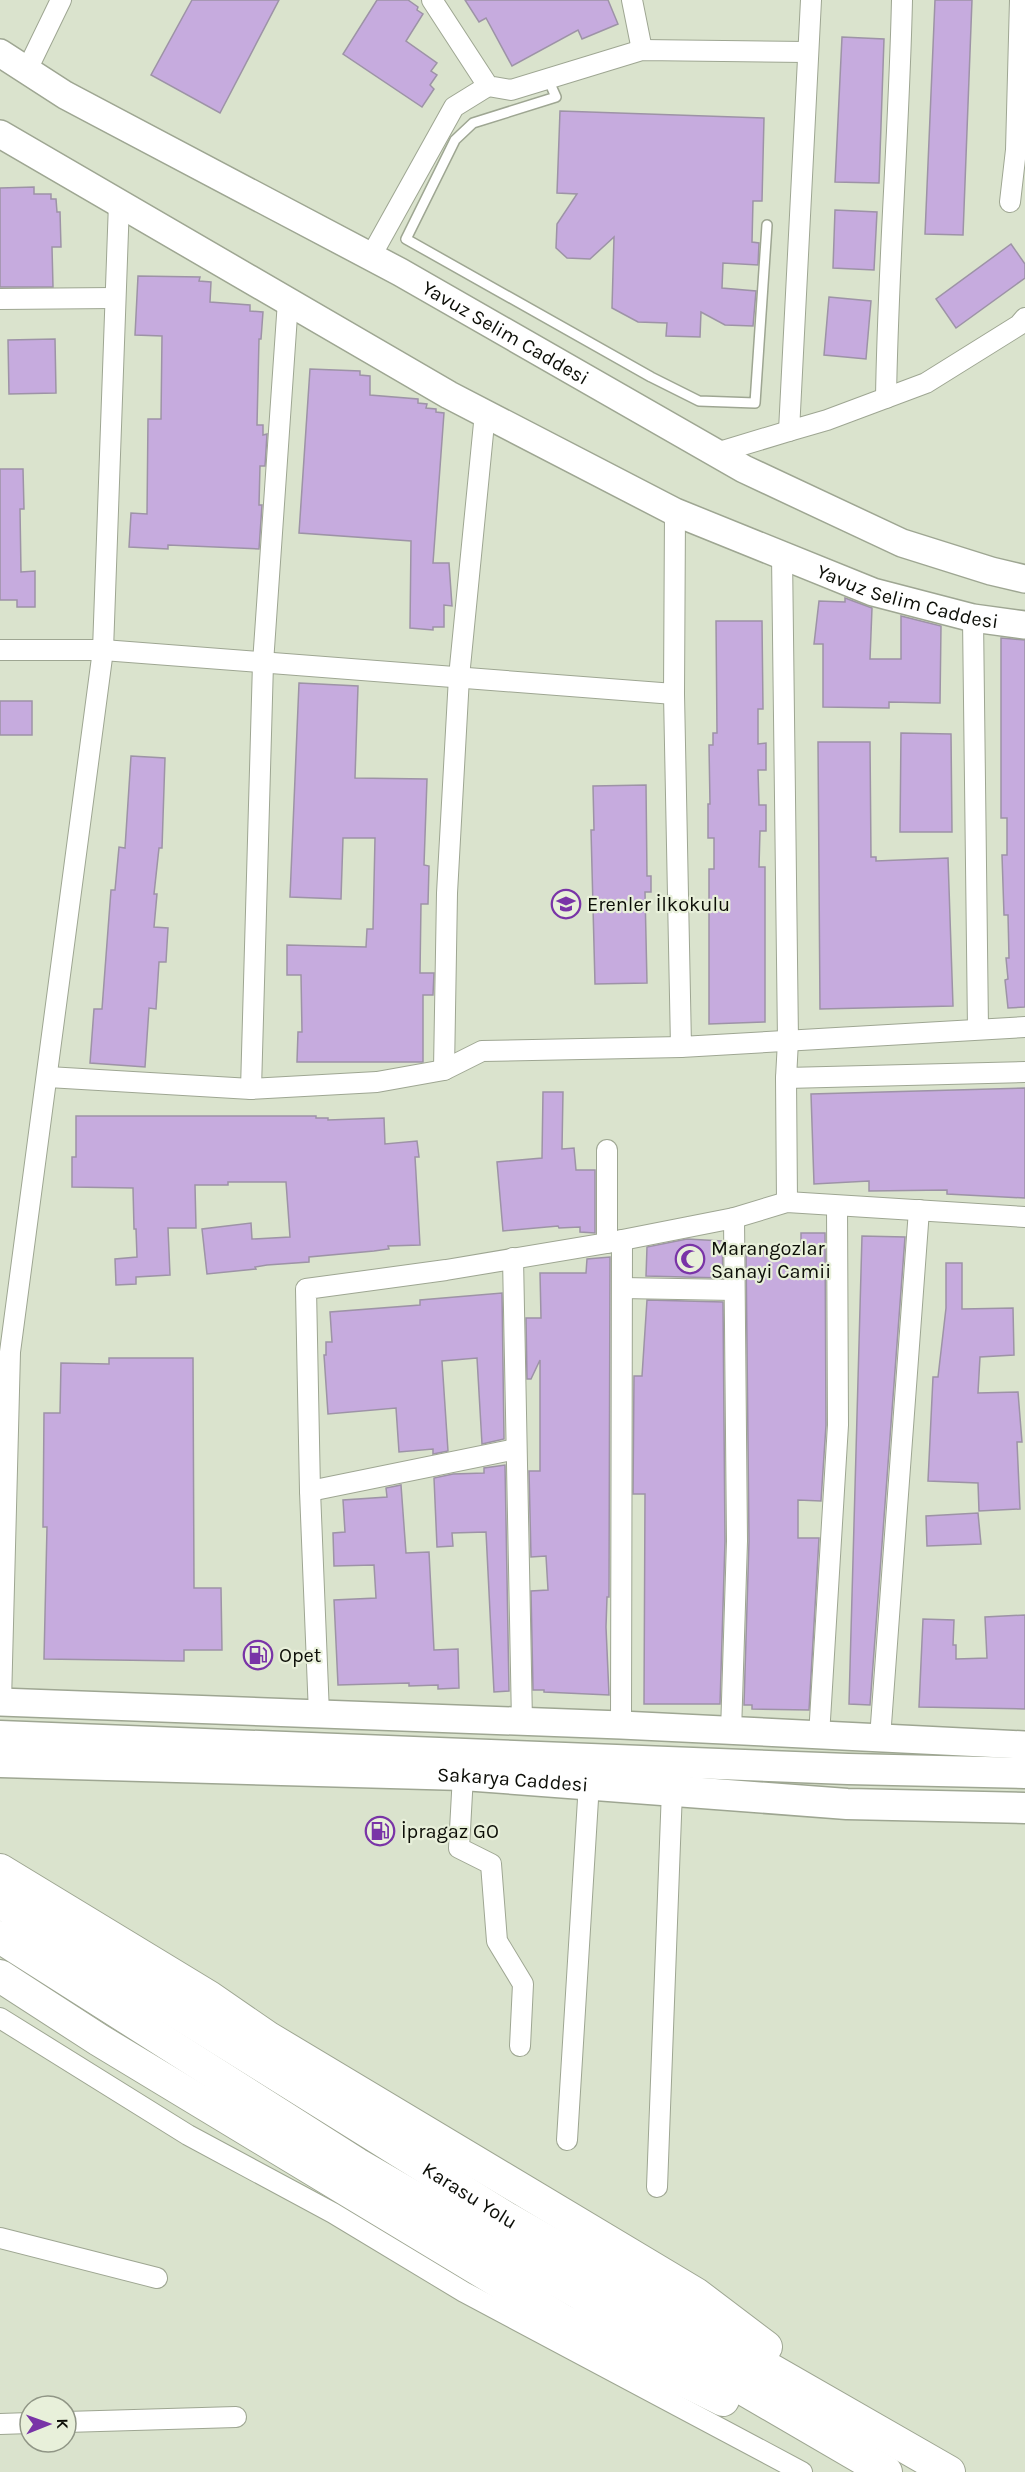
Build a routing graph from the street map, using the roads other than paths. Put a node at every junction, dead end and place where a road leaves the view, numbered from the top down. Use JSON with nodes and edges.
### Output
{"nodes":[{"id":1,"x":61,"y":0,"type":"edge"},
{"id":2,"x":432,"y":0,"type":"edge"},
{"id":3,"x":632,"y":0,"type":"edge"},
{"id":4,"x":811,"y":0,"type":"edge"},
{"id":5,"x":902,"y":0,"type":"edge"},
{"id":6,"x":1020,"y":0,"type":"edge"},
{"id":7,"x":642,"y":50,"type":"junction"},
{"id":8,"x":0,"y":52,"type":"edge"},
{"id":9,"x":806,"y":52,"type":"junction"},
{"id":10,"x":27,"y":70,"type":"junction"},
{"id":11,"x":548,"y":79,"type":"junction"},
{"id":12,"x":488,"y":86,"type":"junction"},
{"id":13,"x":0,"y":134,"type":"edge"},
{"id":14,"x":1010,"y":202,"type":"dead end"},
{"id":15,"x":119,"y":203,"type":"junction"},
{"id":16,"x":766,"y":225,"type":"dead end"},
{"id":17,"x":370,"y":256,"type":"junction"},
{"id":18,"x":114,"y":298,"type":"junction"},
{"id":19,"x":0,"y":299,"type":"edge"},
{"id":20,"x":288,"y":301,"type":"junction"},
{"id":21,"x":1025,"y":318,"type":"edge"},
{"id":22,"x":885,"y":398,"type":"junction"},
{"id":23,"x":485,"y":412,"type":"junction"},
{"id":24,"x":789,"y":431,"type":"junction"},
{"id":25,"x":716,"y":453,"type":"junction"},
{"id":26,"x":675,"y":512,"type":"junction"},
{"id":27,"x":782,"y":555,"type":"junction"},
{"id":28,"x":1025,"y":579,"type":"edge"},
{"id":29,"x":973,"y":618,"type":"junction"},
{"id":30,"x":1025,"y":626,"type":"edge"},
{"id":31,"x":0,"y":650,"type":"edge"},
{"id":32,"x":103,"y":650,"type":"junction"},
{"id":33,"x":263,"y":663,"type":"junction"},
{"id":34,"x":459,"y":678,"type":"junction"},
{"id":35,"x":674,"y":694,"type":"junction"},
{"id":36,"x":1025,"y":1027,"type":"edge"},
{"id":37,"x":978,"y":1029,"type":"junction"},
{"id":38,"x":788,"y":1041,"type":"junction"},
{"id":39,"x":681,"y":1047,"type":"junction"},
{"id":40,"x":444,"y":1070,"type":"junction"},
{"id":41,"x":1025,"y":1072,"type":"edge"},
{"id":42,"x":48,"y":1077,"type":"junction"},
{"id":43,"x":786,"y":1078,"type":"junction"},
{"id":44,"x":251,"y":1089,"type":"junction"},
{"id":45,"x":607,"y":1150,"type":"dead end"},
{"id":46,"x":787,"y":1202,"type":"junction"},
{"id":47,"x":837,"y":1206,"type":"junction"},
{"id":48,"x":919,"y":1210,"type":"junction"},
{"id":49,"x":1025,"y":1217,"type":"edge"},
{"id":50,"x":734,"y":1218,"type":"junction"},
{"id":51,"x":615,"y":1242,"type":"junction"},
{"id":52,"x":513,"y":1258,"type":"junction"},
{"id":53,"x":622,"y":1288,"type":"junction"},
{"id":54,"x":734,"y":1290,"type":"junction"},
{"id":55,"x":516,"y":1449,"type":"junction"},
{"id":56,"x":310,"y":1491,"type":"junction"},
{"id":57,"x":1,"y":1702,"type":"edge"},
{"id":58,"x":319,"y":1714,"type":"junction"},
{"id":59,"x":522,"y":1722,"type":"junction"},
{"id":60,"x":621,"y":1725,"type":"junction"},
{"id":61,"x":731,"y":1732,"type":"junction"},
{"id":62,"x":0,"y":1736,"type":"edge"},
{"id":63,"x":819,"y":1736,"type":"junction"},
{"id":64,"x":880,"y":1738,"type":"junction"},
{"id":65,"x":1025,"y":1745,"type":"edge"},
{"id":66,"x":0,"y":1762,"type":"edge"},
{"id":67,"x":1025,"y":1773,"type":"edge"},
{"id":68,"x":463,"y":1775,"type":"junction"},
{"id":69,"x":588,"y":1783,"type":"junction"},
{"id":70,"x":672,"y":1790,"type":"junction"},
{"id":71,"x":1025,"y":1808,"type":"edge"},
{"id":72,"x":0,"y":1870,"type":"edge"},
{"id":73,"x":0,"y":1902,"type":"edge"},
{"id":74,"x":0,"y":1937,"type":"edge"},
{"id":75,"x":0,"y":1976,"type":"edge"},
{"id":76,"x":0,"y":2018,"type":"edge"},
{"id":77,"x":520,"y":2046,"type":"dead end"},
{"id":78,"x":567,"y":2140,"type":"dead end"},
{"id":79,"x":657,"y":2187,"type":"dead end"},
{"id":80,"x":0,"y":2238,"type":"edge"},
{"id":81,"x":157,"y":2278,"type":"dead end"},
{"id":82,"x":236,"y":2417,"type":"dead end"},
{"id":83,"x":78,"y":2422,"type":"edge"},
{"id":84,"x":18,"y":2423,"type":"edge"},
{"id":85,"x":0,"y":2424,"type":"edge"},
{"id":86,"x":909,"y":2449,"type":"junction"},
{"id":87,"x":802,"y":2472,"type":"edge"},
{"id":88,"x":863,"y":2472,"type":"edge"},
{"id":89,"x":886,"y":2472,"type":"edge"},
{"id":90,"x":949,"y":2472,"type":"edge"}],
"edges":[{"from":1,"to":10,"type":"street"},
{"from":2,"to":12,"type":"street"},
{"from":3,"to":7,"type":"street"},
{"from":4,"to":9,"type":"street"},
{"from":5,"to":22,"type":"street"},
{"from":6,"to":14,"type":"street"},
{"from":7,"to":9,"type":"street"},
{"from":7,"to":11,"type":"street"},
{"from":8,"to":10,"type":"main road","name":"Yavuz Selim Caddesi"},
{"from":9,"to":24,"type":"street"},
{"from":10,"to":17,"type":"main road","name":"Yavuz Selim Caddesi"},
{"from":11,"to":12,"type":"street"},
{"from":11,"to":16,"type":"lane"},
{"from":12,"to":17,"type":"street"},
{"from":13,"to":15,"type":"main road","name":"Yavuz Selim Caddesi"},
{"from":15,"to":18,"type":"street"},
{"from":15,"to":20,"type":"main road","name":"Yavuz Selim Caddesi"},
{"from":17,"to":25,"type":"main road","name":"Yavuz Selim Caddesi"},
{"from":18,"to":19,"type":"street"},
{"from":18,"to":32,"type":"street"},
{"from":20,"to":23,"type":"main road","name":"Yavuz Selim Caddesi"},
{"from":20,"to":33,"type":"street"},
{"from":21,"to":22,"type":"street"},
{"from":22,"to":24,"type":"street"},
{"from":23,"to":26,"type":"main road","name":"Yavuz Selim Caddesi"},
{"from":23,"to":34,"type":"street"},
{"from":24,"to":25,"type":"street"},
{"from":25,"to":28,"type":"main road","name":"Yavuz Selim Caddesi"},
{"from":26,"to":27,"type":"main road","name":"Yavuz Selim Caddesi"},
{"from":26,"to":35,"type":"street"},
{"from":27,"to":29,"type":"main road","name":"Yavuz Selim Caddesi"},
{"from":27,"to":38,"type":"street"},
{"from":29,"to":30,"type":"main road","name":"Yavuz Selim Caddesi"},
{"from":29,"to":37,"type":"street"},
{"from":31,"to":32,"type":"street"},
{"from":32,"to":33,"type":"street"},
{"from":32,"to":42,"type":"street"},
{"from":33,"to":34,"type":"street"},
{"from":33,"to":44,"type":"street"},
{"from":34,"to":35,"type":"street"},
{"from":34,"to":40,"type":"street"},
{"from":35,"to":39,"type":"street"},
{"from":36,"to":37,"type":"street"},
{"from":37,"to":38,"type":"street"},
{"from":38,"to":39,"type":"street"},
{"from":38,"to":43,"type":"street"},
{"from":39,"to":40,"type":"street"},
{"from":40,"to":44,"type":"street"},
{"from":41,"to":43,"type":"street"},
{"from":42,"to":44,"type":"street"},
{"from":42,"to":57,"type":"street"},
{"from":43,"to":46,"type":"street"},
{"from":45,"to":51,"type":"street"},
{"from":46,"to":47,"type":"street"},
{"from":46,"to":50,"type":"street"},
{"from":47,"to":48,"type":"street"},
{"from":47,"to":63,"type":"street"},
{"from":48,"to":49,"type":"street"},
{"from":48,"to":64,"type":"street"},
{"from":50,"to":51,"type":"street"},
{"from":50,"to":54,"type":"street"},
{"from":51,"to":52,"type":"street"},
{"from":51,"to":53,"type":"street"},
{"from":52,"to":55,"type":"street"},
{"from":52,"to":56,"type":"street"},
{"from":53,"to":54,"type":"street"},
{"from":53,"to":60,"type":"street"},
{"from":54,"to":61,"type":"street"},
{"from":55,"to":56,"type":"street"},
{"from":55,"to":59,"type":"street"},
{"from":56,"to":58,"type":"street"},
{"from":57,"to":58,"type":"main road"},
{"from":58,"to":59,"type":"main road"},
{"from":59,"to":60,"type":"main road"},
{"from":60,"to":61,"type":"main road"},
{"from":61,"to":63,"type":"main road"},
{"from":62,"to":67,"type":"main road","name":"Sakarya Caddesi"},
{"from":63,"to":64,"type":"main road"},
{"from":64,"to":65,"type":"main road"},
{"from":66,"to":68,"type":"main road","name":"Sakarya Caddesi"},
{"from":68,"to":69,"type":"main road","name":"Sakarya Caddesi"},
{"from":68,"to":77,"type":"street"},
{"from":69,"to":70,"type":"main road","name":"Sakarya Caddesi"},
{"from":69,"to":78,"type":"street"},
{"from":70,"to":71,"type":"main road","name":"Sakarya Caddesi"},
{"from":70,"to":79,"type":"street"},
{"from":72,"to":86,"type":"highway"},
{"from":73,"to":86,"type":"highway","name":"Karasu Yolu"},
{"from":74,"to":89,"type":"highway","name":"Karasu Yolu"},
{"from":75,"to":88,"type":"highway"},
{"from":76,"to":87,"type":"street"},
{"from":80,"to":81,"type":"street"},
{"from":82,"to":83,"type":"street"},
{"from":84,"to":85,"type":"street"},
{"from":86,"to":90,"type":"highway","name":"Karasu Yolu"}]}
